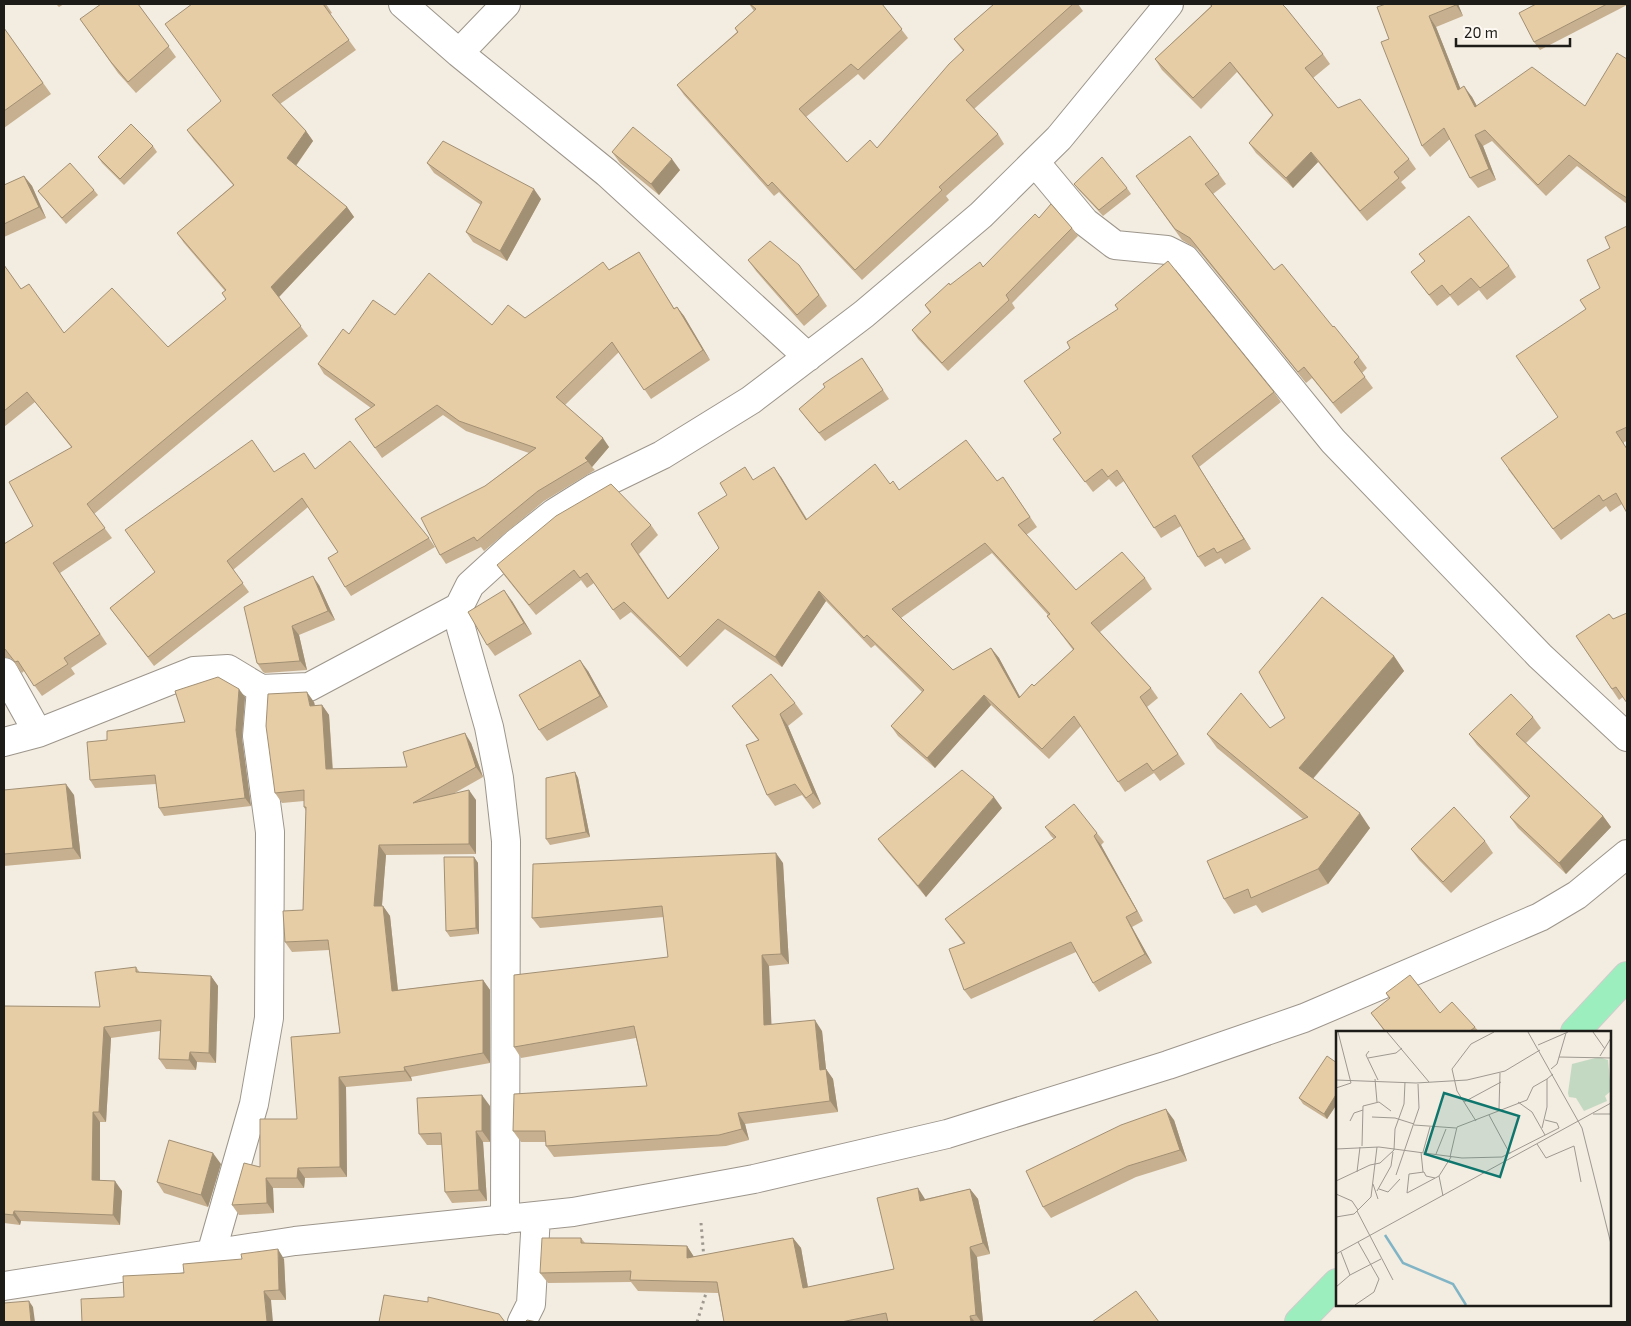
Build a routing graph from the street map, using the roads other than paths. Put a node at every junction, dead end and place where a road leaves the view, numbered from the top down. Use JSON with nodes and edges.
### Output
{"nodes":[{"id":1,"x":404,"y":4,"type":"edge"},
{"id":2,"x":506,"y":4,"type":"edge"},
{"id":3,"x":1169,"y":4,"type":"edge"},
{"id":4,"x":459,"y":53,"type":"junction"},
{"id":5,"x":1035,"y":162,"type":"junction"},
{"id":6,"x":808,"y":357,"type":"junction"},
{"id":7,"x":459,"y":607,"type":"junction"},
{"id":8,"x":4,"y":672,"type":"edge"},
{"id":9,"x":261,"y":689,"type":"junction"},
{"id":10,"x":38,"y":733,"type":"junction"},
{"id":11,"x":1627,"y":737,"type":"edge"},
{"id":12,"x":4,"y":742,"type":"edge"},
{"id":13,"x":1627,"y":854,"type":"edge"},
{"id":14,"x":1627,"y":976,"type":"edge"},
{"id":15,"x":1575,"y":1031,"type":"edge"},
{"id":16,"x":536,"y":1216,"type":"junction"},
{"id":17,"x":505,"y":1220,"type":"junction"},
{"id":18,"x":211,"y":1254,"type":"junction"},
{"id":19,"x":1336,"y":1284,"type":"edge"},
{"id":20,"x":4,"y":1286,"type":"edge"},
{"id":21,"x":522,"y":1322,"type":"edge"},
{"id":22,"x":1299,"y":1322,"type":"edge"}],
"edges":[{"from":1,"to":4,"type":"street"},
{"from":2,"to":4,"type":"street"},
{"from":3,"to":5,"type":"street"},
{"from":4,"to":6,"type":"street"},
{"from":5,"to":6,"type":"street"},
{"from":5,"to":11,"type":"street"},
{"from":6,"to":7,"type":"street"},
{"from":7,"to":9,"type":"street"},
{"from":7,"to":17,"type":"street"},
{"from":8,"to":10,"type":"street"},
{"from":9,"to":10,"type":"street"},
{"from":9,"to":18,"type":"street"},
{"from":10,"to":12,"type":"street"},
{"from":13,"to":16,"type":"street"},
{"from":14,"to":15,"type":"main road"},
{"from":16,"to":17,"type":"street"},
{"from":16,"to":21,"type":"street"},
{"from":17,"to":18,"type":"street"},
{"from":18,"to":20,"type":"street"},
{"from":19,"to":22,"type":"main road"}]}
